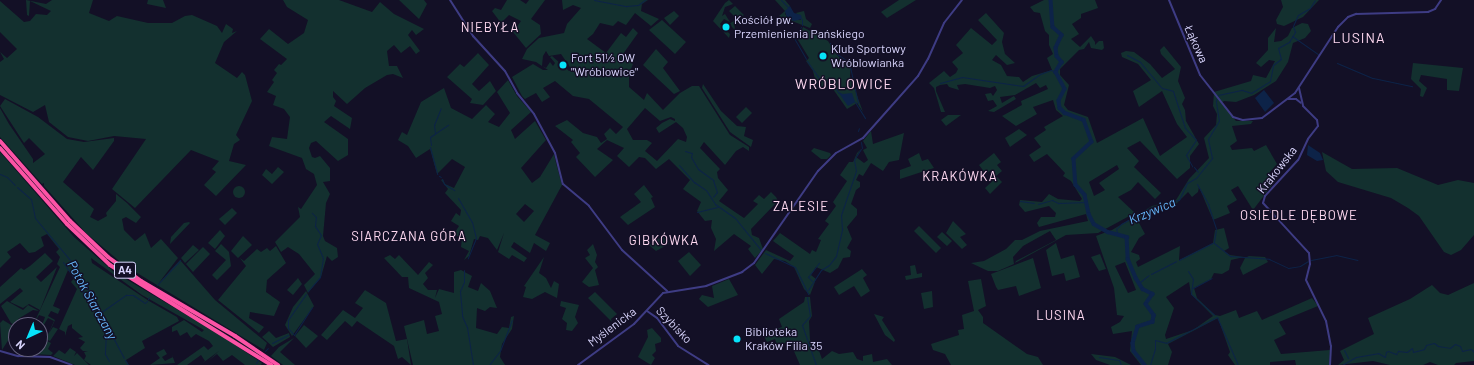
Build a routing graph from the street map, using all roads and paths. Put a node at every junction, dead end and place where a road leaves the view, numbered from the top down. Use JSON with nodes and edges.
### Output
{"nodes":[{"id":1,"x":450,"y":0,"type":"edge"},
{"id":2,"x":962,"y":0,"type":"edge"},
{"id":3,"x":1168,"y":0,"type":"edge"},
{"id":4,"x":1441,"y":0,"type":"edge"},
{"id":5,"x":1299,"y":88,"type":"junction"},
{"id":6,"x":1295,"y":93,"type":"junction"},
{"id":7,"x":1292,"y":95,"type":"junction"},
{"id":8,"x":1299,"y":95,"type":"junction"},
{"id":9,"x":1288,"y":99,"type":"junction"},
{"id":10,"x":1295,"y":99,"type":"junction"},
{"id":11,"x":1301,"y":103,"type":"junction"},
{"id":12,"x":0,"y":141,"type":"edge"},
{"id":13,"x":0,"y":148,"type":"edge"},
{"id":14,"x":666,"y":292,"type":"junction"},
{"id":15,"x":647,"y":311,"type":"junction"},
{"id":16,"x":0,"y":351,"type":"edge"},
{"id":17,"x":72,"y":365,"type":"edge"},
{"id":18,"x":271,"y":365,"type":"edge"},
{"id":19,"x":278,"y":365,"type":"edge"},
{"id":20,"x":578,"y":365,"type":"edge"},
{"id":21,"x":708,"y":365,"type":"edge"},
{"id":22,"x":1330,"y":365,"type":"edge"}],
"edges":[{"from":1,"to":14,"type":"street"},
{"from":2,"to":14,"type":"street"},
{"from":3,"to":9,"type":"street","name":"Łąkowa"},
{"from":4,"to":5,"type":"street","name":"Łąkowa"},
{"from":5,"to":6,"type":"street","name":"Łąkowa"},
{"from":5,"to":8,"type":"street"},
{"from":6,"to":7,"type":"street","name":"Łąkowa"},
{"from":6,"to":8,"type":"street"},
{"from":7,"to":9,"type":"street","name":"Łąkowa"},
{"from":7,"to":10,"type":"street"},
{"from":8,"to":10,"type":"street"},
{"from":8,"to":11,"type":"street","name":"Krakowska"},
{"from":9,"to":10,"type":"street"},
{"from":10,"to":11,"type":"street","name":"Krakowska"},
{"from":11,"to":22,"type":"street","name":"Krakowska"},
{"from":12,"to":19,"type":"highway","number":"A4"},
{"from":13,"to":18,"type":"highway","number":"A4"},
{"from":14,"to":15,"type":"street","name":"Myślenicka"},
{"from":15,"to":20,"type":"street","name":"Myślenicka"},
{"from":15,"to":21,"type":"street","name":"Szybisko"},
{"from":16,"to":17,"type":"street"}]}
